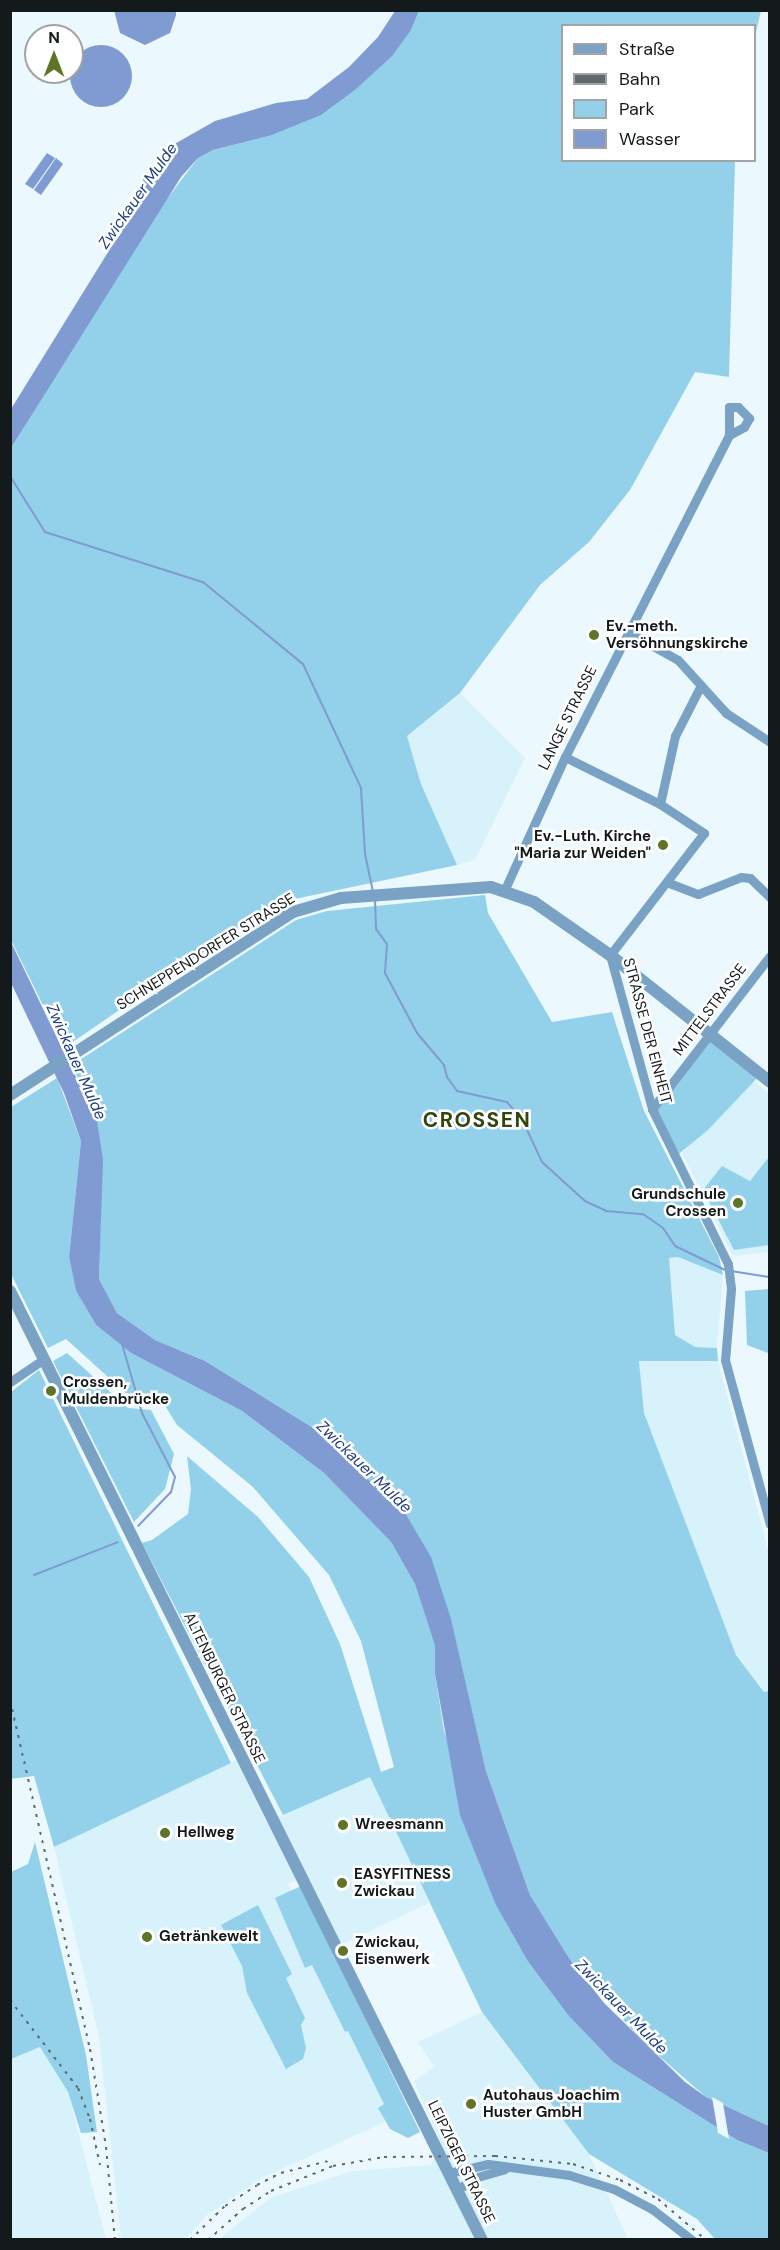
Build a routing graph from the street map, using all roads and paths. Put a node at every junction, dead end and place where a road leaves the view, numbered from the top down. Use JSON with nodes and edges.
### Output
{"nodes":[{"id":1,"x":729,"y":435,"type":"dead end"},
{"id":2,"x":628,"y":632,"type":"junction"},
{"id":3,"x":701,"y":685,"type":"junction"},
{"id":4,"x":770,"y":742,"type":"edge"},
{"id":5,"x":565,"y":758,"type":"junction"},
{"id":6,"x":660,"y":804,"type":"junction"},
{"id":7,"x":669,"y":883,"type":"junction"},
{"id":8,"x":505,"y":889,"type":"junction"},
{"id":9,"x":770,"y":897,"type":"edge"},
{"id":10,"x":610,"y":955,"type":"junction"},
{"id":11,"x":770,"y":956,"type":"edge"},
{"id":12,"x":711,"y":1036,"type":"junction"},
{"id":13,"x":770,"y":1082,"type":"edge"},
{"id":14,"x":10,"y":1095,"type":"edge"},
{"id":15,"x":652,"y":1109,"type":"junction"},
{"id":16,"x":10,"y":1291,"type":"edge"},
{"id":17,"x":44,"y":1359,"type":"junction"},
{"id":18,"x":10,"y":1382,"type":"edge"},
{"id":19,"x":770,"y":1524,"type":"edge"},
{"id":20,"x":413,"y":2098,"type":"joint"},
{"id":21,"x":519,"y":2167,"type":"junction"},
{"id":22,"x":449,"y":2173,"type":"junction"},
{"id":23,"x":457,"y":2190,"type":"junction"},
{"id":24,"x":482,"y":2240,"type":"edge"},
{"id":25,"x":692,"y":2240,"type":"edge"}],
"edges":[{"from":1,"to":2,"type":"street","name":"LANGE STRASSE"},
{"from":2,"to":3,"type":"street"},
{"from":2,"to":5,"type":"street","name":"LANGE STRASSE"},
{"from":3,"to":4,"type":"street"},
{"from":3,"to":6,"type":"street"},
{"from":5,"to":6,"type":"street"},
{"from":5,"to":8,"type":"street","name":"LANGE STRASSE"},
{"from":6,"to":7,"type":"street"},
{"from":7,"to":9,"type":"street"},
{"from":7,"to":10,"type":"street"},
{"from":8,"to":10,"type":"street","name":"SCHNEPPENDORFER STRASSE"},
{"from":8,"to":14,"type":"street","name":"SCHNEPPENDORFER STRASSE"},
{"from":10,"to":12,"type":"street","name":"SCHNEPPENDORFER STRASSE"},
{"from":10,"to":15,"type":"street","name":"STRASSE DER EINHEIT"},
{"from":11,"to":12,"type":"street","name":"MITTELSTRASSE"},
{"from":12,"to":13,"type":"street","name":"SCHNEPPENDORFER STRASSE"},
{"from":12,"to":15,"type":"street","name":"MITTELSTRASSE"},
{"from":15,"to":19,"type":"street","name":"STRASSE DER EINHEIT"},
{"from":16,"to":17,"type":"street","name":"ALTENBURGER STRASSE"},
{"from":17,"to":18,"type":"street"},
{"from":17,"to":20,"type":"street","name":"ALTENBURGER STRASSE"},
{"from":20,"to":22,"type":"street","name":"LEIPZIGER STRASSE"},
{"from":21,"to":22,"type":"street"},
{"from":21,"to":23,"type":"street"},
{"from":21,"to":25,"type":"street"},
{"from":22,"to":23,"type":"street","name":"LEIPZIGER STRASSE"},
{"from":23,"to":24,"type":"street","name":"LEIPZIGER STRASSE"}]}
